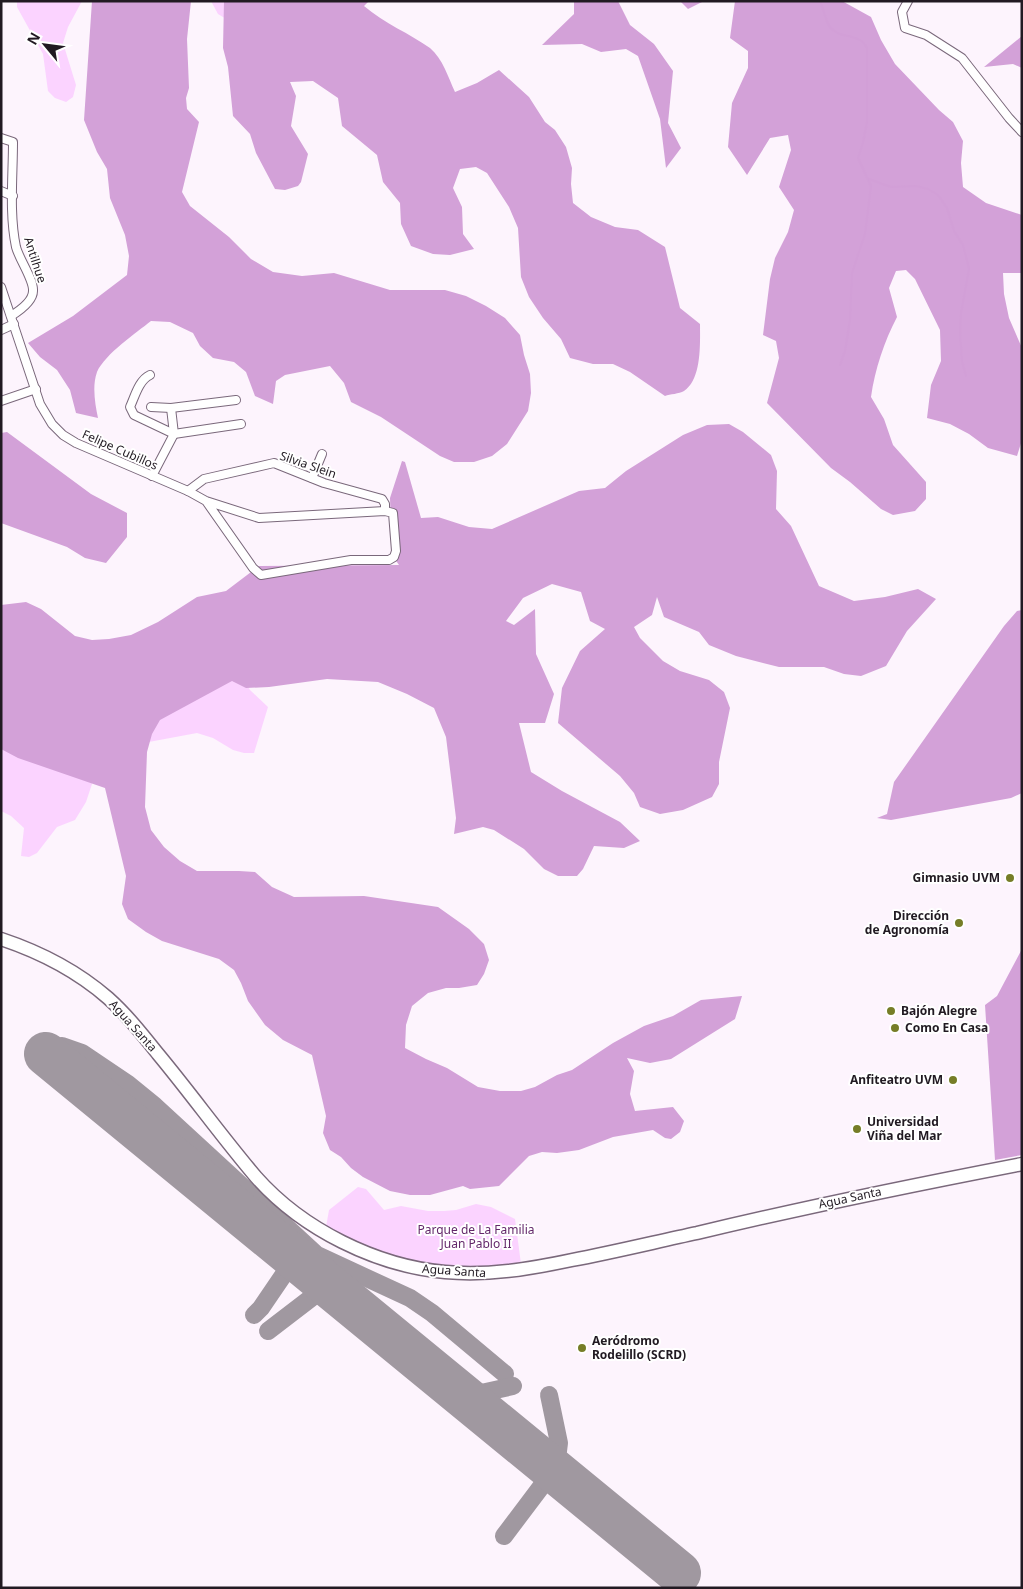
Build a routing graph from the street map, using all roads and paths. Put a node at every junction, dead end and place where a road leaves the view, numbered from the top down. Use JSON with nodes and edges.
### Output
{"nodes":[{"id":1,"x":908,"y":1,"type":"edge"},
{"id":2,"x":1022,"y":132,"type":"edge"},
{"id":3,"x":1,"y":138,"type":"edge"},
{"id":4,"x":1,"y":191,"type":"edge"},
{"id":5,"x":13,"y":196,"type":"junction"},
{"id":6,"x":1,"y":288,"type":"edge"},
{"id":7,"x":12,"y":320,"type":"junction"},
{"id":8,"x":1,"y":330,"type":"edge"},
{"id":9,"x":150,"y":375,"type":"dead end"},
{"id":10,"x":36,"y":389,"type":"junction"},
{"id":11,"x":236,"y":400,"type":"dead end"},
{"id":12,"x":1,"y":401,"type":"edge"},
{"id":13,"x":151,"y":407,"type":"dead end"},
{"id":14,"x":171,"y":408,"type":"junction"},
{"id":15,"x":241,"y":424,"type":"dead end"},
{"id":16,"x":174,"y":434,"type":"junction"},
{"id":17,"x":322,"y":454,"type":"dead end"},
{"id":18,"x":152,"y":476,"type":"junction"},
{"id":19,"x":312,"y":478,"type":"junction"},
{"id":20,"x":188,"y":491,"type":"junction"},
{"id":21,"x":206,"y":501,"type":"junction"},
{"id":22,"x":385,"y":511,"type":"junction"},
{"id":23,"x":1,"y":939,"type":"edge"},
{"id":24,"x":1022,"y":1164,"type":"edge"}],
"edges":[{"from":1,"to":2,"type":"street"},
{"from":3,"to":5,"type":"street","name":"Antilhue"},
{"from":4,"to":5,"type":"street"},
{"from":5,"to":7,"type":"street","name":"Antilhue"},
{"from":6,"to":7,"type":"street","name":"Felipe Cubillos"},
{"from":7,"to":8,"type":"street"},
{"from":7,"to":10,"type":"street","name":"Felipe Cubillos"},
{"from":9,"to":16,"type":"street"},
{"from":10,"to":12,"type":"street"},
{"from":10,"to":18,"type":"street","name":"Felipe Cubillos"},
{"from":11,"to":14,"type":"street"},
{"from":13,"to":14,"type":"street"},
{"from":14,"to":16,"type":"street"},
{"from":15,"to":16,"type":"street"},
{"from":16,"to":18,"type":"street"},
{"from":17,"to":19,"type":"street"},
{"from":18,"to":20,"type":"street","name":"Felipe Cubillos"},
{"from":19,"to":20,"type":"street","name":"Silvia Slein"},
{"from":19,"to":22,"type":"street","name":"Silvia Slein"},
{"from":20,"to":21,"type":"street","name":"Felipe Cubillos"},
{"from":21,"to":22,"type":"street"},
{"from":21,"to":22,"type":"street"},
{"from":23,"to":24,"type":"main road","name":"Agua Santa"}]}
